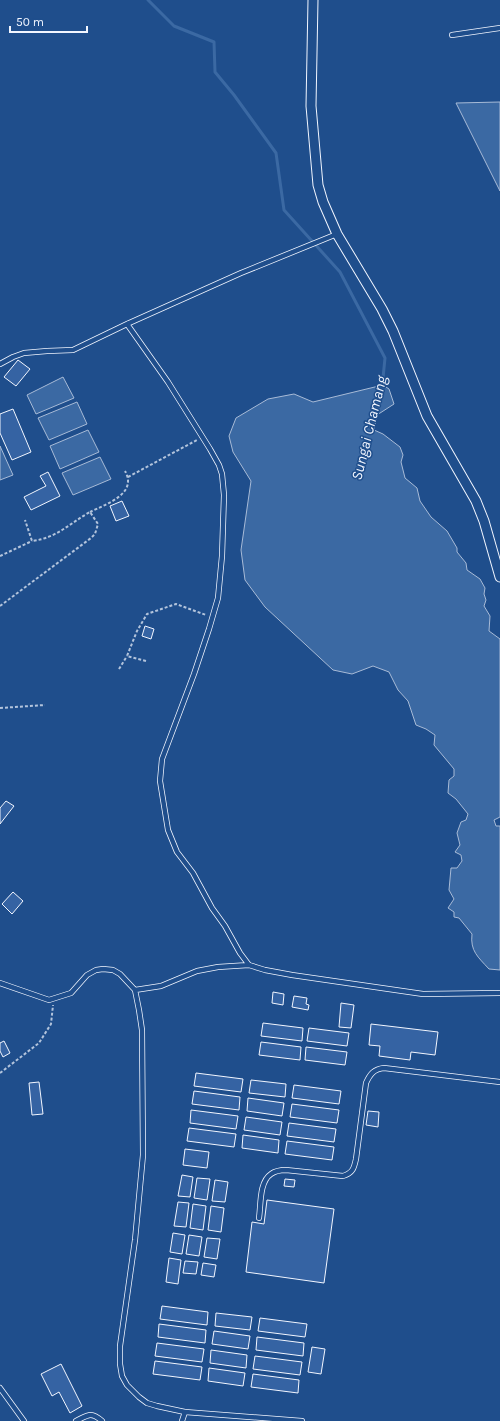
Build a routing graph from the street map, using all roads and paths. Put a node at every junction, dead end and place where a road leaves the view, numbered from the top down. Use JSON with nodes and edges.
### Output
{"nodes":[{"id":1,"x":313,"y":0,"type":"edge"},
{"id":2,"x":500,"y":28,"type":"edge"},
{"id":3,"x":452,"y":35,"type":"dead end"},
{"id":4,"x":337,"y":234,"type":"junction"},
{"id":5,"x":127,"y":324,"type":"junction"},
{"id":6,"x":0,"y":364,"type":"edge"},
{"id":7,"x":203,"y":437,"type":"junction"},
{"id":8,"x":125,"y":471,"type":"dead end"},
{"id":9,"x":128,"y":478,"type":"junction"},
{"id":10,"x":90,"y":512,"type":"junction"},
{"id":11,"x":25,"y":520,"type":"dead end"},
{"id":12,"x":32,"y":542,"type":"junction"},
{"id":13,"x":0,"y":556,"type":"edge"},
{"id":14,"x":500,"y":577,"type":"edge"},
{"id":15,"x":0,"y":606,"type":"edge"},
{"id":16,"x":212,"y":617,"type":"junction"},
{"id":17,"x":127,"y":656,"type":"junction"},
{"id":18,"x":146,"y":661,"type":"dead end"},
{"id":19,"x":119,"y":669,"type":"dead end"},
{"id":20,"x":45,"y":705,"type":"dead end"},
{"id":21,"x":0,"y":708,"type":"edge"},
{"id":22,"x":249,"y":965,"type":"junction"},
{"id":23,"x":0,"y":983,"type":"edge"},
{"id":24,"x":135,"y":990,"type":"junction"},
{"id":25,"x":500,"y":993,"type":"edge"},
{"id":26,"x":54,"y":998,"type":"junction"},
{"id":27,"x":0,"y":1073,"type":"edge"},
{"id":28,"x":500,"y":1082,"type":"edge"},
{"id":29,"x":260,"y":1218,"type":"dead end"},
{"id":30,"x":0,"y":1388,"type":"edge"},
{"id":31,"x":185,"y":1412,"type":"junction"},
{"id":32,"x":24,"y":1421,"type":"edge"},
{"id":33,"x":76,"y":1421,"type":"edge"},
{"id":34,"x":102,"y":1421,"type":"edge"},
{"id":35,"x":182,"y":1421,"type":"edge"},
{"id":36,"x":302,"y":1421,"type":"edge"}],
"edges":[{"from":1,"to":4,"type":"street"},
{"from":2,"to":3,"type":"lane"},
{"from":4,"to":5,"type":"lane"},
{"from":4,"to":14,"type":"street"},
{"from":5,"to":6,"type":"lane"},
{"from":5,"to":7,"type":"lane"},
{"from":7,"to":9,"type":"path"},
{"from":7,"to":16,"type":"lane"},
{"from":8,"to":9,"type":"path"},
{"from":9,"to":10,"type":"path"},
{"from":10,"to":12,"type":"path"},
{"from":10,"to":15,"type":"path"},
{"from":11,"to":12,"type":"path"},
{"from":12,"to":13,"type":"path"},
{"from":16,"to":17,"type":"path"},
{"from":16,"to":22,"type":"lane"},
{"from":17,"to":18,"type":"path"},
{"from":17,"to":19,"type":"path"},
{"from":20,"to":21,"type":"path"},
{"from":22,"to":24,"type":"lane"},
{"from":22,"to":25,"type":"lane"},
{"from":23,"to":26,"type":"lane"},
{"from":24,"to":26,"type":"lane"},
{"from":24,"to":31,"type":"lane"},
{"from":26,"to":27,"type":"path"},
{"from":28,"to":29,"type":"lane"},
{"from":30,"to":32,"type":"lane"},
{"from":31,"to":35,"type":"lane"},
{"from":31,"to":36,"type":"lane"},
{"from":33,"to":34,"type":"lane"}]}
